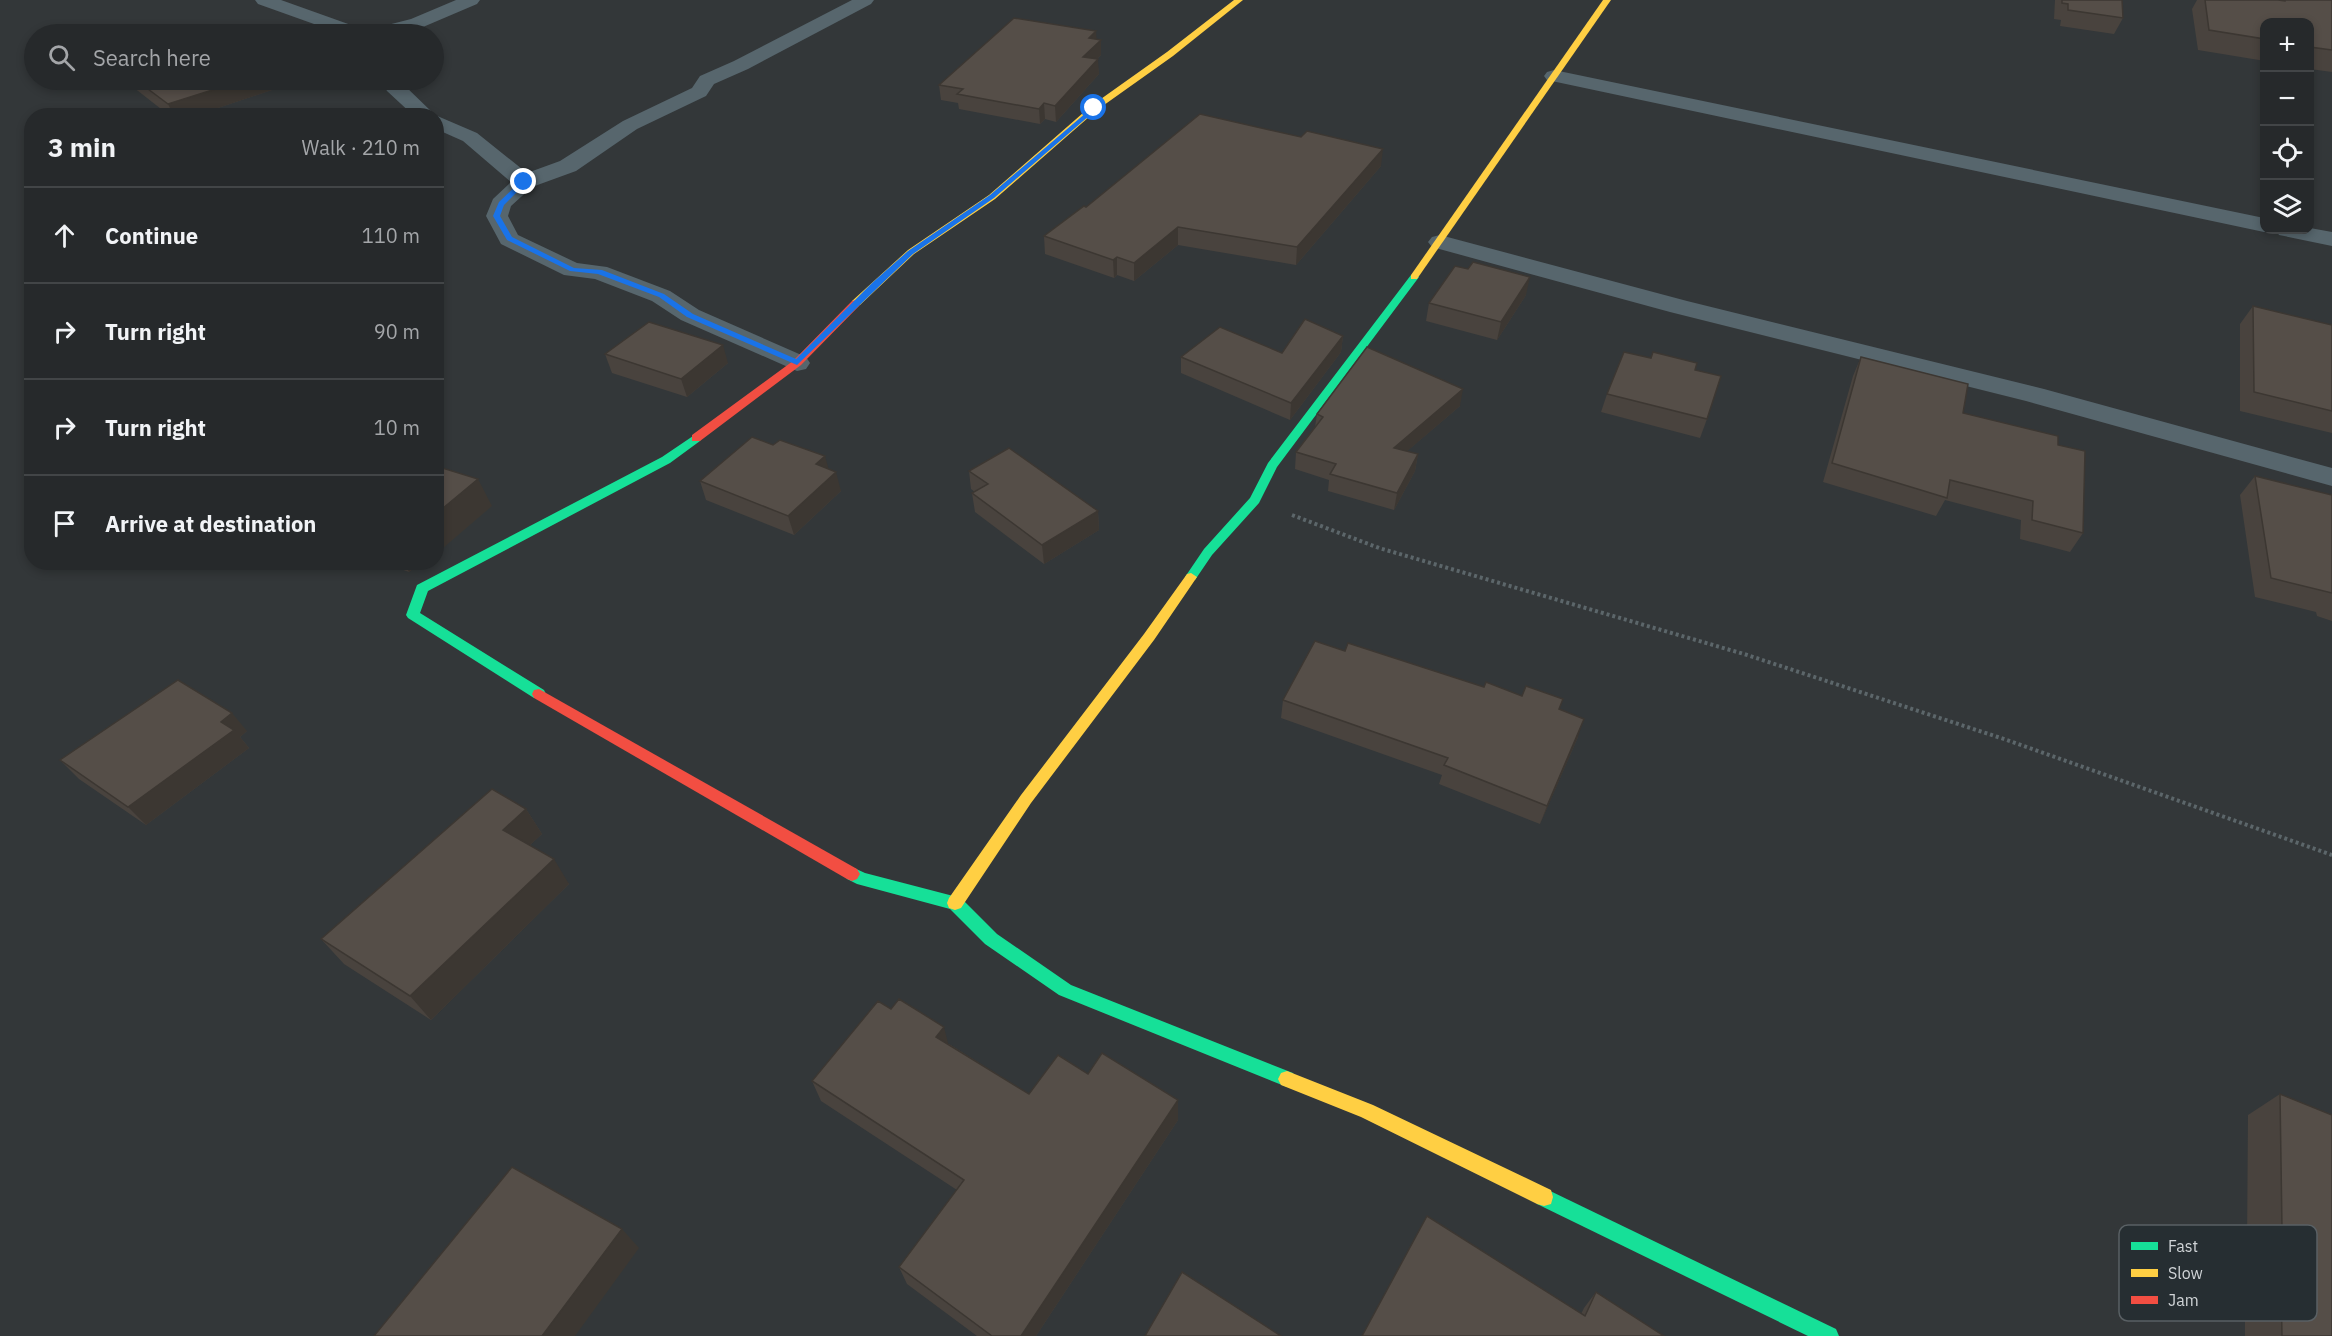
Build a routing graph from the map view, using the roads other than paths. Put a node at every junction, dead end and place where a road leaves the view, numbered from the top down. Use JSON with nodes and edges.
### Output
{"nodes":[{"id":1,"x":264,"y":0,"type":"edge"},
{"id":2,"x":471,"y":0,"type":"edge"},
{"id":3,"x":865,"y":0,"type":"edge"},
{"id":4,"x":1239,"y":0,"type":"edge"},
{"id":5,"x":1607,"y":0,"type":"edge"},
{"id":6,"x":330,"y":24,"type":"edge"},
{"id":7,"x":413,"y":24,"type":"edge"},
{"id":8,"x":1554,"y":76,"type":"junction"},
{"id":9,"x":397,"y":90,"type":"edge"},
{"id":10,"x":417,"y":108,"type":"edge"},
{"id":11,"x":444,"y":125,"type":"edge"},
{"id":12,"x":524,"y":182,"type":"junction"},
{"id":13,"x":2260,"y":224,"type":"edge"},
{"id":14,"x":2307,"y":234,"type":"edge"},
{"id":15,"x":2332,"y":239,"type":"edge"},
{"id":16,"x":1440,"y":242,"type":"junction"},
{"id":17,"x":797,"y":363,"type":"junction"},
{"id":18,"x":2332,"y":477,"type":"edge"},
{"id":19,"x":955,"y":903,"type":"junction"},
{"id":20,"x":1829,"y":1336,"type":"edge"}],
"edges":[{"from":1,"to":6,"type":"street"},
{"from":2,"to":7,"type":"street"},
{"from":3,"to":12,"type":"street"},
{"from":4,"to":17,"type":"street"},
{"from":5,"to":8,"type":"street"},
{"from":8,"to":13,"type":"street"},
{"from":8,"to":16,"type":"street"},
{"from":9,"to":10,"type":"street"},
{"from":11,"to":12,"type":"street"},
{"from":12,"to":17,"type":"street"},
{"from":14,"to":15,"type":"street"},
{"from":16,"to":18,"type":"street"},
{"from":16,"to":19,"type":"street"},
{"from":17,"to":19,"type":"street"},
{"from":19,"to":20,"type":"street"}]}
